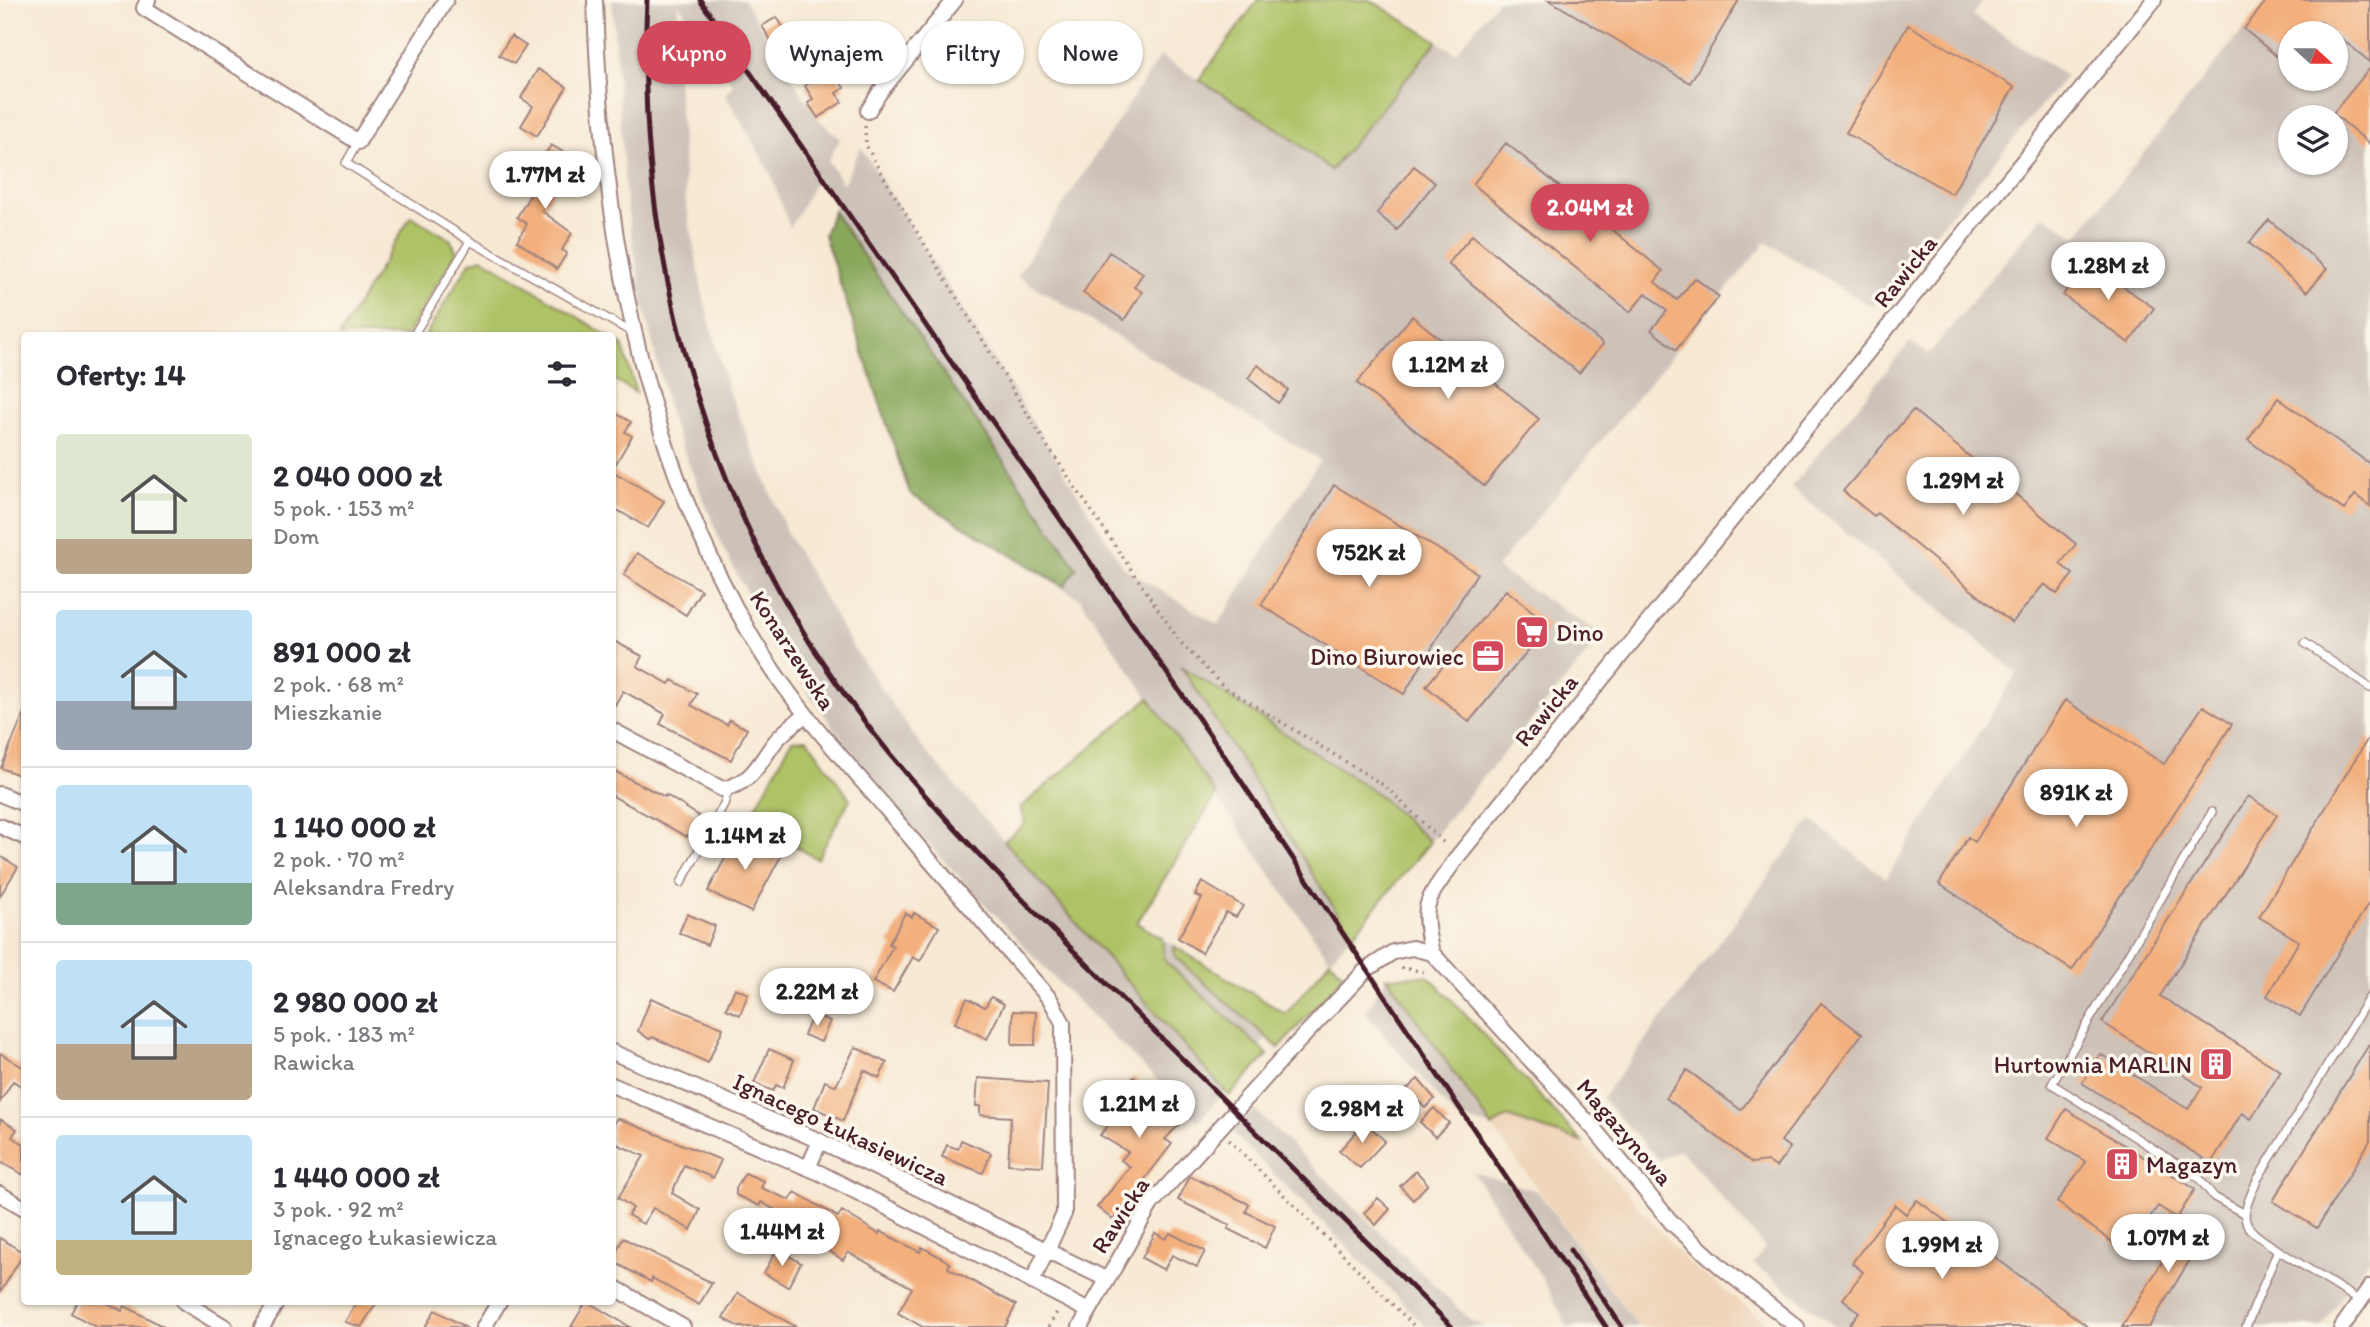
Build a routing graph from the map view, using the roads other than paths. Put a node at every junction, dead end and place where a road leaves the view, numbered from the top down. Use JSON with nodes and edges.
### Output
{"nodes":[{"id":1,"x":148,"y":0,"type":"edge"},
{"id":2,"x":446,"y":0,"type":"edge"},
{"id":3,"x":955,"y":0,"type":"edge"},
{"id":4,"x":2154,"y":0,"type":"edge"},
{"id":5,"x":592,"y":1,"type":"edge"},
{"id":6,"x":868,"y":111,"type":"road end"},
{"id":7,"x":358,"y":142,"type":"junction"},
{"id":8,"x":470,"y":241,"type":"junction"},
{"id":9,"x":415,"y":332,"type":"edge"},
{"id":10,"x":634,"y":333,"type":"junction"},
{"id":11,"x":2305,"y":643,"type":"dead end"},
{"id":12,"x":2370,"y":688,"type":"edge"},
{"id":13,"x":804,"y":715,"type":"junction"},
{"id":14,"x":616,"y":732,"type":"edge"},
{"id":15,"x":729,"y":788,"type":"junction"},
{"id":16,"x":0,"y":794,"type":"edge"},
{"id":17,"x":21,"y":803,"type":"edge"},
{"id":18,"x":2212,"y":812,"type":"dead end"},
{"id":19,"x":0,"y":826,"type":"edge"},
{"id":20,"x":21,"y":836,"type":"edge"},
{"id":21,"x":681,"y":883,"type":"dead end"},
{"id":22,"x":1436,"y":957,"type":"junction"},
{"id":23,"x":2370,"y":996,"type":"edge"},
{"id":24,"x":616,"y":1054,"type":"edge"},
{"id":25,"x":616,"y":1087,"type":"edge"},
{"id":26,"x":820,"y":1141,"type":"junction"},
{"id":27,"x":808,"y":1168,"type":"junction"},
{"id":28,"x":0,"y":1194,"type":"edge"},
{"id":29,"x":21,"y":1206,"type":"edge"},
{"id":30,"x":2243,"y":1213,"type":"junction"},
{"id":31,"x":2278,"y":1250,"type":"junction"},
{"id":32,"x":1048,"y":1252,"type":"junction"},
{"id":33,"x":1106,"y":1279,"type":"junction"},
{"id":34,"x":1032,"y":1282,"type":"junction"},
{"id":35,"x":2370,"y":1287,"type":"edge"},
{"id":36,"x":616,"y":1288,"type":"edge"},
{"id":37,"x":2360,"y":1301,"type":"junction"},
{"id":38,"x":189,"y":1305,"type":"edge"},
{"id":39,"x":275,"y":1305,"type":"edge"},
{"id":40,"x":497,"y":1305,"type":"edge"},
{"id":41,"x":1089,"y":1311,"type":"junction"},
{"id":42,"x":225,"y":1327,"type":"edge"},
{"id":43,"x":262,"y":1327,"type":"edge"},
{"id":44,"x":484,"y":1327,"type":"edge"},
{"id":45,"x":683,"y":1327,"type":"edge"},
{"id":46,"x":1080,"y":1327,"type":"edge"},
{"id":47,"x":1797,"y":1327,"type":"edge"},
{"id":48,"x":2246,"y":1327,"type":"edge"},
{"id":49,"x":2342,"y":1327,"type":"edge"}],
"edges":[{"from":1,"to":7,"type":"street"},
{"from":2,"to":7,"type":"street"},
{"from":3,"to":6,"type":"street"},
{"from":4,"to":22,"type":"street","name":"Rawicka"},
{"from":5,"to":10,"type":"street","name":"Konarzewska"},
{"from":7,"to":8,"type":"lane"},
{"from":8,"to":9,"type":"lane"},
{"from":8,"to":10,"type":"lane"},
{"from":10,"to":13,"type":"street","name":"Konarzewska"},
{"from":11,"to":12,"type":"lane"},
{"from":13,"to":15,"type":"street"},
{"from":13,"to":32,"type":"street","name":"Konarzewska"},
{"from":14,"to":15,"type":"street"},
{"from":15,"to":21,"type":"lane"},
{"from":16,"to":17,"type":"street"},
{"from":18,"to":30,"type":"lane"},
{"from":19,"to":20,"type":"street"},
{"from":22,"to":33,"type":"street","name":"Rawicka"},
{"from":22,"to":47,"type":"street","name":"Magazynowa"},
{"from":23,"to":30,"type":"lane"},
{"from":24,"to":26,"type":"street","name":"Ignacego Łukasiewicza"},
{"from":25,"to":27,"type":"street","name":"Ignacego Łukasiewicza"},
{"from":26,"to":27,"type":"street"},
{"from":26,"to":32,"type":"street","name":"Ignacego Łukasiewicza"},
{"from":27,"to":34,"type":"street","name":"Ignacego Łukasiewicza"},
{"from":28,"to":29,"type":"street"},
{"from":30,"to":31,"type":"lane"},
{"from":31,"to":37,"type":"lane"},
{"from":31,"to":48,"type":"lane"},
{"from":32,"to":33,"type":"street","name":"Ignacego Łukasiewicza"},
{"from":32,"to":34,"type":"street"},
{"from":33,"to":41,"type":"street","name":"Rawicka"},
{"from":34,"to":41,"type":"street","name":"Ignacego Łukasiewicza"},
{"from":35,"to":37,"type":"street"},
{"from":36,"to":45,"type":"street"},
{"from":37,"to":49,"type":"street"},
{"from":38,"to":42,"type":"street"},
{"from":39,"to":43,"type":"street"},
{"from":40,"to":44,"type":"street"},
{"from":41,"to":46,"type":"street","name":"Rawicka"}]}
